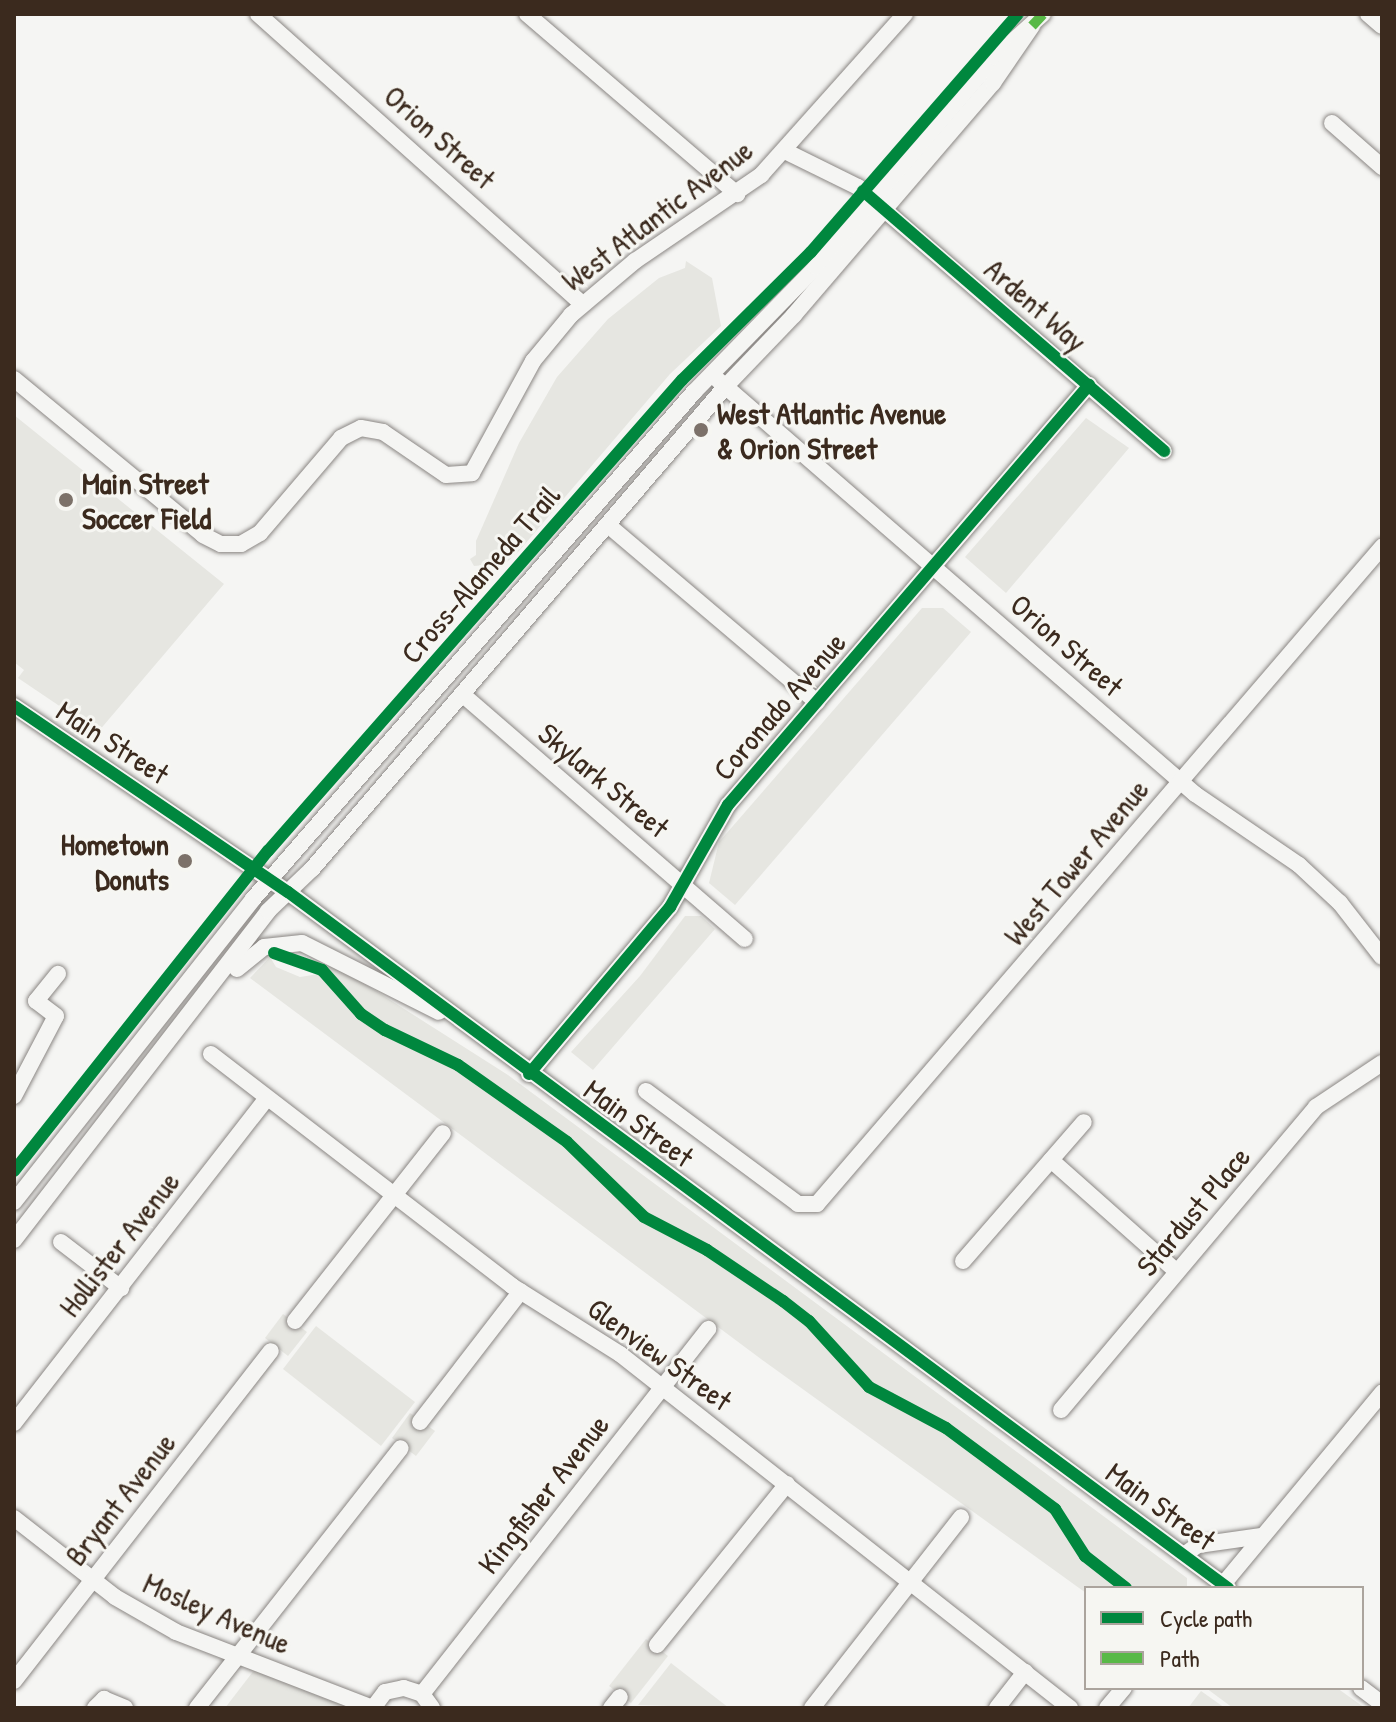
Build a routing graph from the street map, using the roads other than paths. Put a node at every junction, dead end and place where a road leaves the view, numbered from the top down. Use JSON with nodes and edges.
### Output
{"nodes":[{"id":1,"x":258,"y":14,"type":"edge"},
{"id":2,"x":527,"y":14,"type":"edge"},
{"id":3,"x":905,"y":14,"type":"edge"},
{"id":4,"x":1368,"y":14,"type":"edge"},
{"id":5,"x":1032,"y":18,"type":"edge"},
{"id":6,"x":1382,"y":26,"type":"edge"},
{"id":7,"x":1332,"y":123,"type":"dead end"},
{"id":8,"x":785,"y":151,"type":"junction"},
{"id":9,"x":1382,"y":167,"type":"edge"},
{"id":10,"x":737,"y":194,"type":"junction"},
{"id":11,"x":878,"y":205,"type":"junction"},
{"id":12,"x":582,"y":304,"type":"junction"},
{"id":13,"x":712,"y":374,"type":"junction"},
{"id":14,"x":14,"y":379,"type":"edge"},
{"id":15,"x":1089,"y":385,"type":"junction"},
{"id":16,"x":726,"y":386,"type":"junction"},
{"id":17,"x":1164,"y":451,"type":"dead end"},
{"id":18,"x":608,"y":525,"type":"junction"},
{"id":19,"x":1382,"y":547,"type":"edge"},
{"id":20,"x":935,"y":566,"type":"junction"},
{"id":21,"x":462,"y":694,"type":"junction"},
{"id":22,"x":817,"y":702,"type":"junction"},
{"id":23,"x":14,"y":706,"type":"edge"},
{"id":24,"x":1181,"y":782,"type":"junction"},
{"id":25,"x":271,"y":880,"type":"junction"},
{"id":26,"x":684,"y":885,"type":"junction"},
{"id":27,"x":288,"y":892,"type":"junction"},
{"id":28,"x":745,"y":939,"type":"dead end"},
{"id":29,"x":1382,"y":957,"type":"edge"},
{"id":30,"x":58,"y":974,"type":"dead end"},
{"id":31,"x":460,"y":1022,"type":"junction"},
{"id":32,"x":211,"y":1054,"type":"dead end"},
{"id":33,"x":1382,"y":1063,"type":"edge"},
{"id":34,"x":529,"y":1074,"type":"junction"},
{"id":35,"x":646,"y":1091,"type":"dead end"},
{"id":36,"x":14,"y":1096,"type":"edge"},
{"id":37,"x":266,"y":1099,"type":"junction"},
{"id":38,"x":110,"y":1117,"type":"junction"},
{"id":39,"x":1084,"y":1122,"type":"dead end"},
{"id":40,"x":443,"y":1133,"type":"dead end"},
{"id":41,"x":1051,"y":1160,"type":"junction"},
{"id":42,"x":394,"y":1197,"type":"junction"},
{"id":43,"x":14,"y":1202,"type":"edge"},
{"id":44,"x":14,"y":1240,"type":"edge"},
{"id":45,"x":61,"y":1242,"type":"dead end"},
{"id":46,"x":963,"y":1261,"type":"dead end"},
{"id":47,"x":1176,"y":1271,"type":"junction"},
{"id":48,"x":121,"y":1288,"type":"junction"},
{"id":49,"x":521,"y":1291,"type":"junction"},
{"id":50,"x":295,"y":1321,"type":"dead end"},
{"id":51,"x":708,"y":1329,"type":"dead end"},
{"id":52,"x":271,"y":1351,"type":"dead end"},
{"id":53,"x":662,"y":1389,"type":"junction"},
{"id":54,"x":1382,"y":1393,"type":"edge"},
{"id":55,"x":1061,"y":1410,"type":"dead end"},
{"id":56,"x":420,"y":1422,"type":"dead end"},
{"id":57,"x":14,"y":1423,"type":"edge"},
{"id":58,"x":401,"y":1448,"type":"dead end"},
{"id":59,"x":787,"y":1484,"type":"junction"},
{"id":60,"x":961,"y":1517,"type":"dead end"},
{"id":61,"x":14,"y":1518,"type":"edge"},
{"id":62,"x":1261,"y":1536,"type":"junction"},
{"id":63,"x":1184,"y":1555,"type":"junction"},
{"id":64,"x":93,"y":1580,"type":"junction"},
{"id":65,"x":910,"y":1582,"type":"junction"},
{"id":66,"x":1222,"y":1586,"type":"edge"},
{"id":67,"x":1224,"y":1586,"type":"edge"},
{"id":68,"x":657,"y":1645,"type":"dead end"},
{"id":69,"x":238,"y":1655,"type":"junction"},
{"id":70,"x":1025,"y":1672,"type":"junction"},
{"id":71,"x":14,"y":1681,"type":"edge"},
{"id":72,"x":1122,"y":1690,"type":"edge"},
{"id":73,"x":1364,"y":1690,"type":"edge"},
{"id":74,"x":422,"y":1694,"type":"junction"},
{"id":75,"x":1382,"y":1704,"type":"edge"},
{"id":76,"x":95,"y":1708,"type":"edge"},
{"id":77,"x":125,"y":1708,"type":"edge"},
{"id":78,"x":197,"y":1708,"type":"edge"},
{"id":79,"x":373,"y":1708,"type":"edge"},
{"id":80,"x":432,"y":1708,"type":"edge"},
{"id":81,"x":812,"y":1708,"type":"edge"},
{"id":82,"x":997,"y":1708,"type":"edge"},
{"id":83,"x":1070,"y":1708,"type":"edge"},
{"id":84,"x":1107,"y":1708,"type":"edge"}],
"edges":[{"from":1,"to":12,"type":"street","name":"Orion Street"},
{"from":2,"to":10,"type":"street"},
{"from":3,"to":8,"type":"street","name":"West Atlantic Avenue"},
{"from":4,"to":6,"type":"street"},
{"from":5,"to":11,"type":"street"},
{"from":7,"to":9,"type":"street"},
{"from":8,"to":10,"type":"street","name":"West Atlantic Avenue"},
{"from":8,"to":11,"type":"street","name":"Ardent Way"},
{"from":10,"to":12,"type":"street","name":"West Atlantic Avenue"},
{"from":11,"to":13,"type":"street"},
{"from":11,"to":15,"type":"street","name":"Ardent Way"},
{"from":11,"to":16,"type":"street"},
{"from":12,"to":14,"type":"street","name":"West Atlantic Avenue"},
{"from":13,"to":16,"type":"street","name":"Orion Street"},
{"from":13,"to":25,"type":"street"},
{"from":15,"to":17,"type":"street","name":"Ardent Way"},
{"from":15,"to":20,"type":"street","name":"Coronado Avenue"},
{"from":16,"to":18,"type":"street"},
{"from":16,"to":20,"type":"street","name":"Orion Street"},
{"from":18,"to":21,"type":"street"},
{"from":18,"to":22,"type":"street"},
{"from":19,"to":24,"type":"street","name":"West Tower Avenue"},
{"from":20,"to":22,"type":"street","name":"Coronado Avenue"},
{"from":20,"to":24,"type":"street","name":"Orion Street"},
{"from":21,"to":26,"type":"street","name":"Skylark Street"},
{"from":21,"to":27,"type":"street"},
{"from":22,"to":26,"type":"street","name":"Coronado Avenue"},
{"from":23,"to":25,"type":"street","name":"Main Street"},
{"from":24,"to":29,"type":"street","name":"Orion Street"},
{"from":24,"to":35,"type":"street","name":"West Tower Avenue"},
{"from":25,"to":27,"type":"street","name":"Main Street"},
{"from":25,"to":43,"type":"street"},
{"from":26,"to":28,"type":"street","name":"Skylark Street"},
{"from":26,"to":34,"type":"street","name":"Coronado Avenue"},
{"from":27,"to":31,"type":"street","name":"Main Street"},
{"from":27,"to":38,"type":"street"},
{"from":30,"to":36,"type":"street"},
{"from":31,"to":34,"type":"street","name":"Main Street"},
{"from":31,"to":38,"type":"street"},
{"from":32,"to":37,"type":"street","name":"Glenview Street"},
{"from":33,"to":47,"type":"street","name":"Stardust Place"},
{"from":34,"to":63,"type":"street","name":"Main Street"},
{"from":37,"to":42,"type":"street","name":"Glenview Street"},
{"from":37,"to":48,"type":"street","name":"Hollister Avenue"},
{"from":38,"to":44,"type":"street"},
{"from":39,"to":41,"type":"street"},
{"from":40,"to":42,"type":"street"},
{"from":41,"to":46,"type":"street"},
{"from":41,"to":47,"type":"street"},
{"from":42,"to":49,"type":"street","name":"Glenview Street"},
{"from":42,"to":50,"type":"street"},
{"from":45,"to":48,"type":"street"},
{"from":47,"to":55,"type":"street","name":"Stardust Place"},
{"from":48,"to":57,"type":"street","name":"Hollister Avenue"},
{"from":49,"to":53,"type":"street","name":"Glenview Street"},
{"from":49,"to":56,"type":"street"},
{"from":51,"to":53,"type":"street","name":"Kingfisher Avenue"},
{"from":52,"to":64,"type":"street","name":"Bryant Avenue"},
{"from":53,"to":59,"type":"street","name":"Glenview Street"},
{"from":53,"to":74,"type":"street","name":"Kingfisher Avenue"},
{"from":54,"to":62,"type":"street"},
{"from":58,"to":69,"type":"street"},
{"from":59,"to":65,"type":"street","name":"Glenview Street"},
{"from":59,"to":68,"type":"street"},
{"from":60,"to":65,"type":"street"},
{"from":61,"to":64,"type":"street","name":"Mosley Avenue"},
{"from":62,"to":63,"type":"street"},
{"from":62,"to":67,"type":"street"},
{"from":63,"to":66,"type":"street","name":"Main Street"},
{"from":64,"to":69,"type":"street","name":"Mosley Avenue"},
{"from":64,"to":71,"type":"street","name":"Bryant Avenue"},
{"from":65,"to":70,"type":"street","name":"Glenview Street"},
{"from":65,"to":81,"type":"street"},
{"from":69,"to":78,"type":"street"},
{"from":69,"to":79,"type":"street","name":"Mosley Avenue"},
{"from":70,"to":82,"type":"street"},
{"from":70,"to":83,"type":"street","name":"Glenview Street"},
{"from":72,"to":84,"type":"street"},
{"from":73,"to":75,"type":"street"},
{"from":74,"to":79,"type":"street"},
{"from":74,"to":80,"type":"street"},
{"from":76,"to":77,"type":"street"}]}
